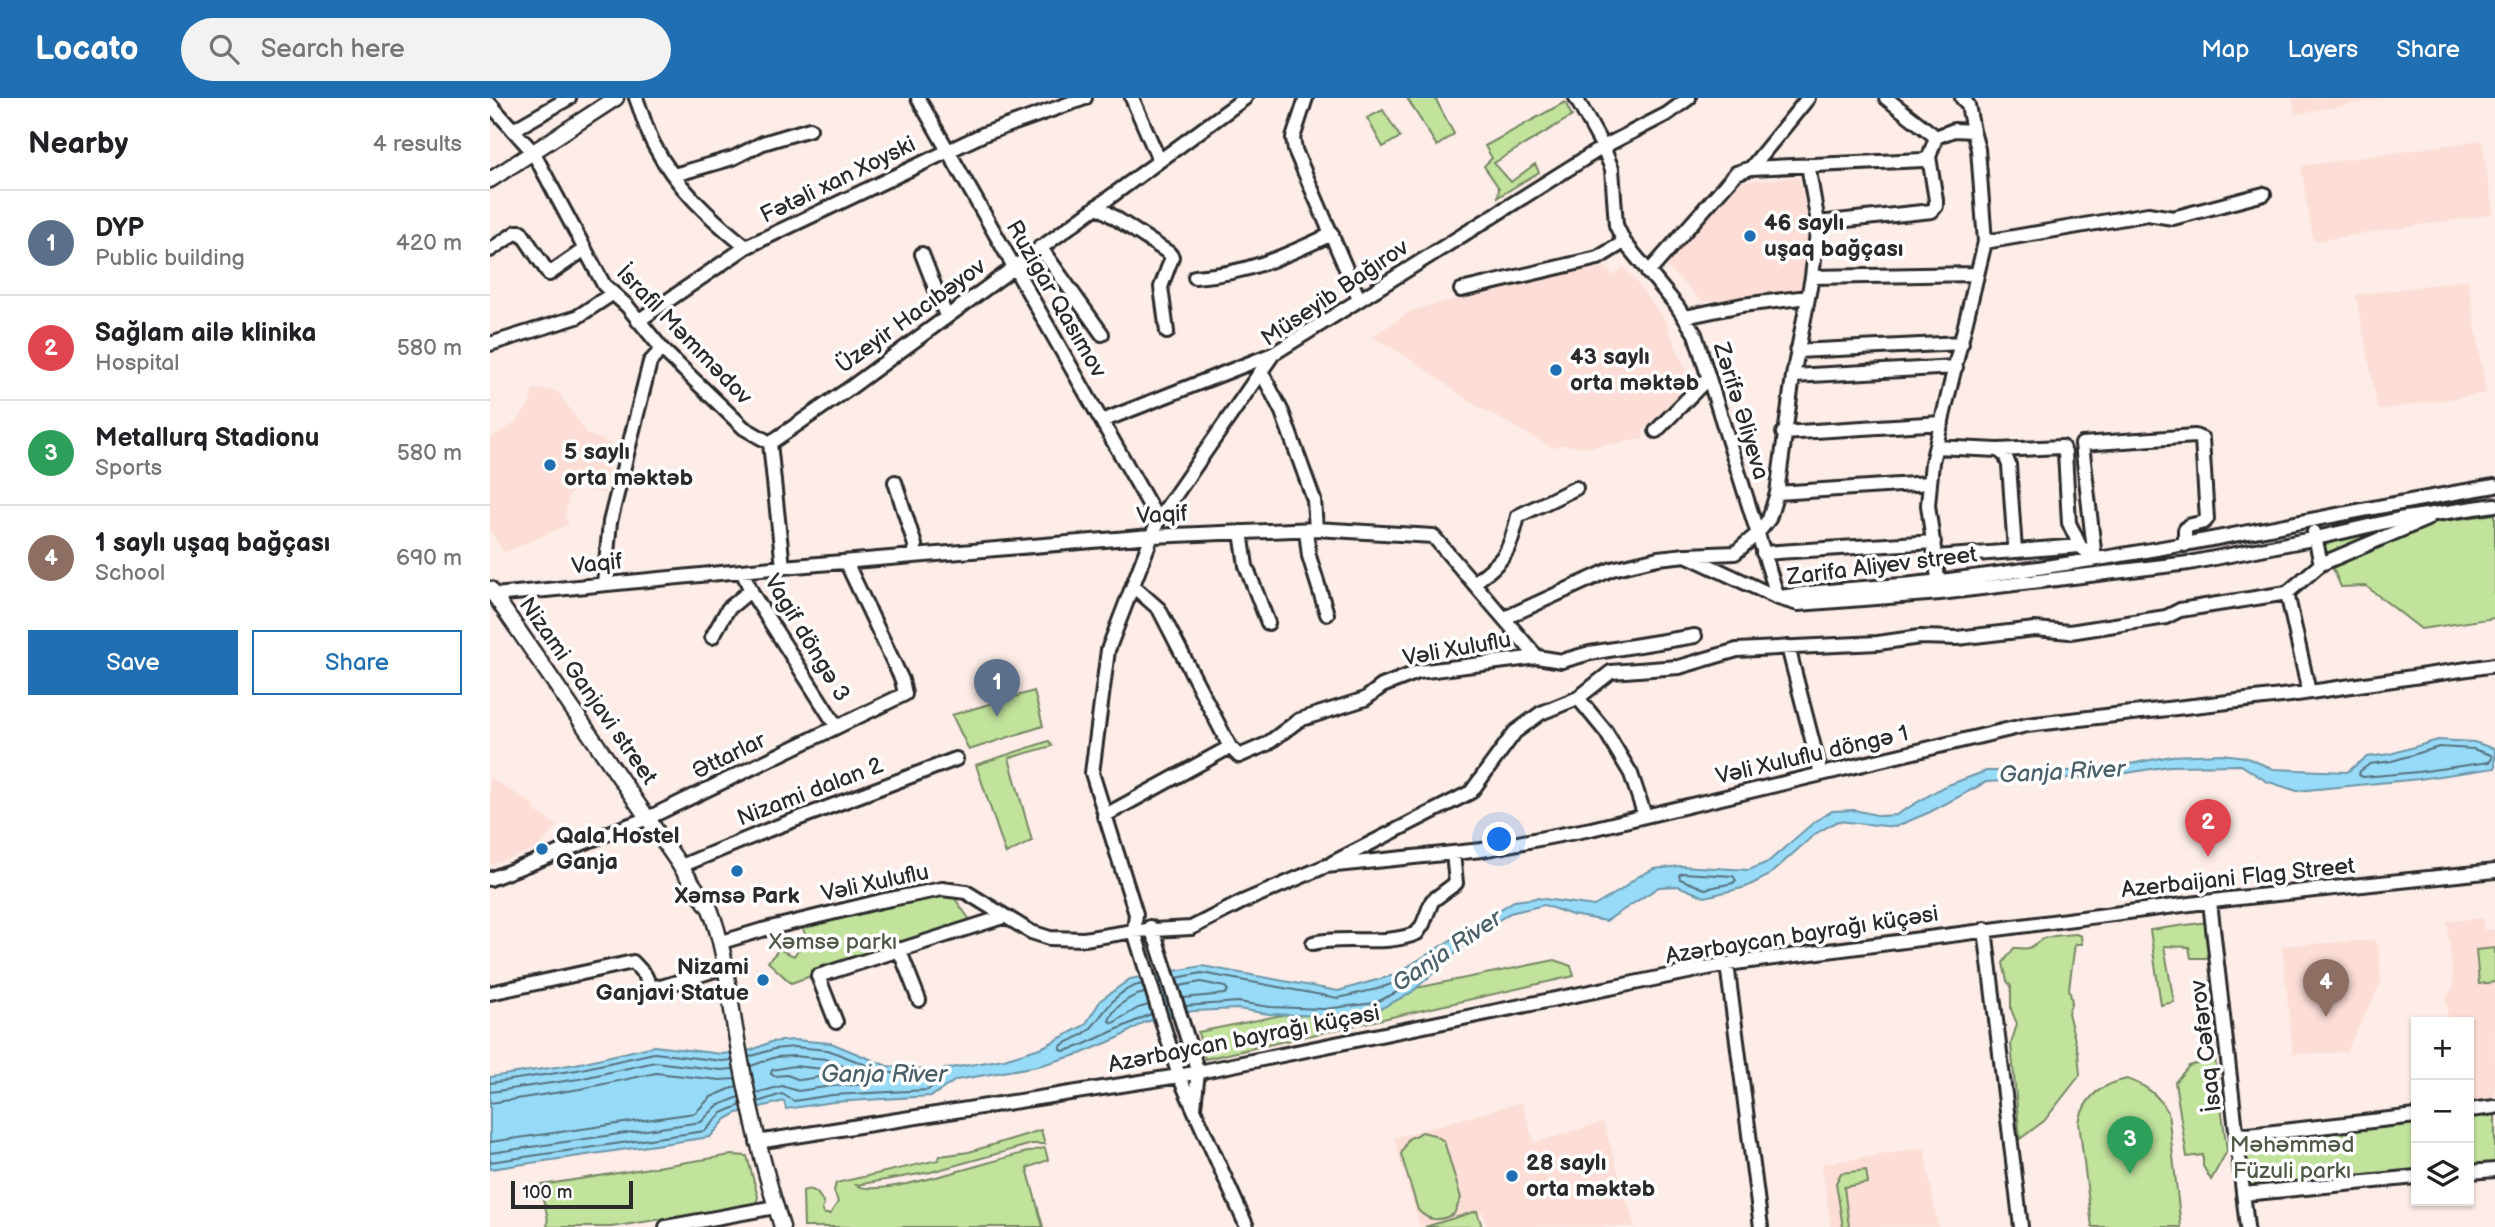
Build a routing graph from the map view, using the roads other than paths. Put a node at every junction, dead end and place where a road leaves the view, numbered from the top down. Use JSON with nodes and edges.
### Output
{"nodes":[{"id":1,"x":495,"y":98,"type":"edge"},
{"id":2,"x":569,"y":98,"type":"edge"},
{"id":3,"x":617,"y":98,"type":"edge"},
{"id":4,"x":636,"y":98,"type":"edge"},
{"id":5,"x":918,"y":98,"type":"edge"},
{"id":6,"x":1085,"y":98,"type":"edge"},
{"id":7,"x":1132,"y":98,"type":"edge"},
{"id":8,"x":1245,"y":98,"type":"edge"},
{"id":9,"x":1306,"y":98,"type":"edge"},
{"id":10,"x":1576,"y":98,"type":"edge"},
{"id":11,"x":1689,"y":98,"type":"edge"},
{"id":12,"x":1808,"y":98,"type":"edge"},
{"id":13,"x":1886,"y":98,"type":"edge"},
{"id":14,"x":1962,"y":98,"type":"edge"},
{"id":15,"x":490,"y":103,"type":"edge"},
{"id":16,"x":513,"y":130,"type":"junction"},
{"id":17,"x":810,"y":130,"type":"dead end"},
{"id":18,"x":1973,"y":131,"type":"junction"},
{"id":19,"x":1936,"y":137,"type":"junction"},
{"id":20,"x":1603,"y":147,"type":"junction"},
{"id":21,"x":948,"y":150,"type":"junction"},
{"id":22,"x":533,"y":152,"type":"junction"},
{"id":23,"x":1929,"y":158,"type":"junction"},
{"id":24,"x":1159,"y":160,"type":"junction"},
{"id":25,"x":1808,"y":166,"type":"junction"},
{"id":26,"x":1751,"y":168,"type":"junction"},
{"id":27,"x":674,"y":175,"type":"junction"},
{"id":28,"x":490,"y":180,"type":"edge"},
{"id":29,"x":2264,"y":194,"type":"dead end"},
{"id":30,"x":1097,"y":206,"type":"junction"},
{"id":31,"x":1818,"y":223,"type":"junction"},
{"id":32,"x":1332,"y":234,"type":"junction"},
{"id":33,"x":1624,"y":242,"type":"junction"},
{"id":34,"x":1985,"y":242,"type":"junction"},
{"id":35,"x":746,"y":247,"type":"junction"},
{"id":36,"x":1040,"y":247,"type":"junction"},
{"id":37,"x":490,"y":250,"type":"edge"},
{"id":38,"x":584,"y":250,"type":"junction"},
{"id":39,"x":922,"y":254,"type":"dead end"},
{"id":40,"x":1014,"y":267,"type":"junction"},
{"id":41,"x":1648,"y":273,"type":"junction"},
{"id":42,"x":1976,"y":274,"type":"junction"},
{"id":43,"x":1195,"y":276,"type":"dead end"},
{"id":44,"x":1812,"y":277,"type":"junction"},
{"id":45,"x":1461,"y":290,"type":"dead end"},
{"id":46,"x":612,"y":294,"type":"junction"},
{"id":47,"x":1808,"y":297,"type":"junction"},
{"id":48,"x":1359,"y":299,"type":"junction"},
{"id":49,"x":946,"y":316,"type":"junction"},
{"id":50,"x":1685,"y":317,"type":"junction"},
{"id":51,"x":638,"y":321,"type":"junction"},
{"id":52,"x":1167,"y":332,"type":"dead end"},
{"id":53,"x":1102,"y":334,"type":"dead end"},
{"id":54,"x":1962,"y":343,"type":"junction"},
{"id":55,"x":490,"y":344,"type":"edge"},
{"id":56,"x":662,"y":349,"type":"junction"},
{"id":57,"x":1797,"y":351,"type":"junction"},
{"id":58,"x":1273,"y":354,"type":"junction"},
{"id":59,"x":1956,"y":367,"type":"junction"},
{"id":60,"x":1261,"y":371,"type":"junction"},
{"id":61,"x":1793,"y":376,"type":"junction"},
{"id":62,"x":1708,"y":377,"type":"junction"},
{"id":63,"x":1101,"y":421,"type":"junction"},
{"id":64,"x":1942,"y":423,"type":"junction"},
{"id":65,"x":1656,"y":431,"type":"dead end"},
{"id":66,"x":1783,"y":433,"type":"junction"},
{"id":67,"x":770,"y":443,"type":"junction"},
{"id":68,"x":1936,"y":447,"type":"junction"},
{"id":69,"x":1998,"y":450,"type":"junction"},
{"id":70,"x":895,"y":482,"type":"dead end"},
{"id":71,"x":1930,"y":483,"type":"junction"},
{"id":72,"x":2495,"y":486,"type":"edge"},
{"id":73,"x":1576,"y":488,"type":"dead end"},
{"id":74,"x":1777,"y":493,"type":"junction"},
{"id":75,"x":2495,"y":505,"type":"edge"},
{"id":76,"x":2444,"y":512,"type":"junction"},
{"id":77,"x":1158,"y":520,"type":"junction"},
{"id":78,"x":2312,"y":522,"type":"junction"},
{"id":79,"x":1311,"y":529,"type":"junction"},
{"id":80,"x":1241,"y":532,"type":"junction"},
{"id":81,"x":1758,"y":534,"type":"junction"},
{"id":82,"x":1152,"y":536,"type":"junction"},
{"id":83,"x":2316,"y":538,"type":"junction"},
{"id":84,"x":1934,"y":542,"type":"junction"},
{"id":85,"x":2185,"y":545,"type":"junction"},
{"id":86,"x":2080,"y":546,"type":"junction"},
{"id":87,"x":2015,"y":551,"type":"junction"},
{"id":88,"x":1763,"y":553,"type":"junction"},
{"id":89,"x":1686,"y":555,"type":"junction"},
{"id":90,"x":914,"y":556,"type":"junction"},
{"id":91,"x":1936,"y":557,"type":"junction"},
{"id":92,"x":2095,"y":559,"type":"junction"},
{"id":93,"x":846,"y":562,"type":"junction"},
{"id":94,"x":2321,"y":564,"type":"junction"},
{"id":95,"x":783,"y":567,"type":"junction"},
{"id":96,"x":742,"y":571,"type":"junction"},
{"id":97,"x":1474,"y":583,"type":"junction"},
{"id":98,"x":604,"y":584,"type":"junction"},
{"id":99,"x":1133,"y":586,"type":"junction"},
{"id":100,"x":1940,"y":587,"type":"junction"},
{"id":101,"x":751,"y":590,"type":"junction"},
{"id":102,"x":492,"y":592,"type":"edge"},
{"id":103,"x":2287,"y":593,"type":"junction"},
{"id":104,"x":1778,"y":598,"type":"junction"},
{"id":105,"x":1327,"y":614,"type":"dead end"},
{"id":106,"x":1505,"y":618,"type":"junction"},
{"id":107,"x":1268,"y":622,"type":"dead end"},
{"id":108,"x":1695,"y":636,"type":"dead end"},
{"id":109,"x":712,"y":637,"type":"dead end"},
{"id":110,"x":1788,"y":647,"type":"junction"},
{"id":111,"x":1537,"y":657,"type":"junction"},
{"id":112,"x":2495,"y":665,"type":"edge"},
{"id":113,"x":2309,"y":692,"type":"junction"},
{"id":114,"x":1578,"y":698,"type":"junction"},
{"id":115,"x":837,"y":727,"type":"junction"},
{"id":116,"x":1230,"y":747,"type":"junction"},
{"id":117,"x":956,"y":759,"type":"dead end"},
{"id":118,"x":1821,"y":774,"type":"junction"},
{"id":119,"x":1104,"y":816,"type":"junction"},
{"id":120,"x":1645,"y":816,"type":"junction"},
{"id":121,"x":648,"y":818,"type":"junction"},
{"id":122,"x":1453,"y":853,"type":"junction"},
{"id":123,"x":681,"y":866,"type":"junction"},
{"id":124,"x":1326,"y":866,"type":"junction"},
{"id":125,"x":2495,"y":871,"type":"edge"},
{"id":126,"x":490,"y":879,"type":"edge"},
{"id":127,"x":2210,"y":902,"type":"junction"},
{"id":128,"x":1136,"y":914,"type":"junction"},
{"id":129,"x":1003,"y":916,"type":"junction"},
{"id":130,"x":1985,"y":929,"type":"junction"},
{"id":131,"x":1134,"y":931,"type":"junction"},
{"id":132,"x":1155,"y":937,"type":"junction"},
{"id":133,"x":722,"y":942,"type":"junction"},
{"id":134,"x":1313,"y":943,"type":"dead end"},
{"id":135,"x":899,"y":949,"type":"junction"},
{"id":136,"x":1727,"y":964,"type":"junction"},
{"id":137,"x":725,"y":970,"type":"junction"},
{"id":138,"x":490,"y":993,"type":"edge"},
{"id":139,"x":919,"y":1000,"type":"dead end"},
{"id":140,"x":836,"y":1022,"type":"dead end"},
{"id":141,"x":1198,"y":1072,"type":"junction"},
{"id":142,"x":1179,"y":1076,"type":"junction"},
{"id":143,"x":2495,"y":1107,"type":"edge"},
{"id":144,"x":2474,"y":1109,"type":"edge"},
{"id":145,"x":1194,"y":1111,"type":"junction"},
{"id":146,"x":2411,"y":1117,"type":"edge"},
{"id":147,"x":2237,"y":1134,"type":"junction"},
{"id":148,"x":757,"y":1142,"type":"junction"},
{"id":149,"x":2495,"y":1170,"type":"edge"},
{"id":150,"x":2474,"y":1172,"type":"edge"},
{"id":151,"x":2411,"y":1177,"type":"edge"},
{"id":152,"x":2244,"y":1194,"type":"junction"},
{"id":153,"x":775,"y":1206,"type":"junction"},
{"id":154,"x":666,"y":1227,"type":"edge"},
{"id":155,"x":782,"y":1227,"type":"edge"},
{"id":156,"x":1247,"y":1227,"type":"edge"},
{"id":157,"x":1760,"y":1227,"type":"edge"},
{"id":158,"x":2021,"y":1227,"type":"edge"},
{"id":159,"x":2248,"y":1227,"type":"edge"}],
"edges":[{"from":1,"to":15,"type":"street"},
{"from":2,"to":16,"type":"street"},
{"from":3,"to":22,"type":"main road"},
{"from":4,"to":27,"type":"street","name":"Fətəli xan Xoyski"},
{"from":5,"to":21,"type":"street","name":"Ruzigar Qasımov"},
{"from":6,"to":21,"type":"street","name":"Fətəli xan Xoyski"},
{"from":7,"to":24,"type":"street"},
{"from":8,"to":24,"type":"street","name":"Üzeyir Hacıbəyov"},
{"from":9,"to":32,"type":"street"},
{"from":10,"to":20,"type":"street","name":"Zərifə Əliyeva"},
{"from":11,"to":20,"type":"street","name":"Müseyib Bağırov"},
{"from":12,"to":26,"type":"street"},
{"from":13,"to":19,"type":"street"},
{"from":14,"to":18,"type":"street"},
{"from":15,"to":16,"type":"street","name":"İsrafil Məmmədov"},
{"from":16,"to":22,"type":"street","name":"İsrafil Məmmədov"},
{"from":17,"to":27,"type":"street"},
{"from":18,"to":19,"type":"street"},
{"from":18,"to":34,"type":"street"},
{"from":19,"to":23,"type":"street"},
{"from":20,"to":33,"type":"street","name":"Zərifə Əliyeva"},
{"from":20,"to":48,"type":"street","name":"Müseyib Bağırov"},
{"from":21,"to":35,"type":"street","name":"Fətəli xan Xoyski"},
{"from":21,"to":40,"type":"street","name":"Ruzigar Qasımov"},
{"from":22,"to":28,"type":"main road"},
{"from":22,"to":38,"type":"street","name":"İsrafil Məmmədov"},
{"from":23,"to":25,"type":"street"},
{"from":23,"to":31,"type":"street"},
{"from":24,"to":30,"type":"street","name":"Üzeyir Hacıbəyov"},
{"from":25,"to":26,"type":"street"},
{"from":25,"to":31,"type":"street"},
{"from":26,"to":41,"type":"street"},
{"from":27,"to":35,"type":"street","name":"Fətəli xan Xoyski"},
{"from":29,"to":34,"type":"street"},
{"from":30,"to":36,"type":"street","name":"Üzeyir Hacıbəyov"},
{"from":30,"to":52,"type":"street"},
{"from":31,"to":44,"type":"street"},
{"from":32,"to":43,"type":"street"},
{"from":32,"to":48,"type":"street"},
{"from":33,"to":41,"type":"street","name":"Zərifə Əliyeva"},
{"from":33,"to":45,"type":"street"},
{"from":34,"to":42,"type":"street"},
{"from":35,"to":51,"type":"street"},
{"from":36,"to":40,"type":"street","name":"Üzeyir Hacıbəyov"},
{"from":36,"to":53,"type":"street"},
{"from":37,"to":38,"type":"street"},
{"from":38,"to":46,"type":"street","name":"İsrafil Məmmədov"},
{"from":39,"to":49,"type":"street"},
{"from":40,"to":49,"type":"street","name":"Üzeyir Hacıbəyov"},
{"from":40,"to":63,"type":"street","name":"Ruzigar Qasımov"},
{"from":41,"to":50,"type":"street","name":"Zərifə Əliyeva"},
{"from":42,"to":44,"type":"street"},
{"from":42,"to":54,"type":"street"},
{"from":44,"to":47,"type":"street"},
{"from":46,"to":51,"type":"street","name":"İsrafil Məmmədov"},
{"from":46,"to":55,"type":"street"},
{"from":47,"to":50,"type":"street"},
{"from":47,"to":57,"type":"street"},
{"from":48,"to":58,"type":"street","name":"Müseyib Bağırov"},
{"from":49,"to":67,"type":"street","name":"Üzeyir Hacıbəyov"},
{"from":50,"to":62,"type":"street","name":"Zərifə Əliyeva"},
{"from":51,"to":56,"type":"street","name":"İsrafil Məmmədov"},
{"from":54,"to":57,"type":"street"},
{"from":54,"to":59,"type":"street"},
{"from":56,"to":67,"type":"street","name":"İsrafil Məmmədov"},
{"from":56,"to":98,"type":"street"},
{"from":57,"to":61,"type":"street"},
{"from":58,"to":60,"type":"street","name":"Müseyib Bağırov"},
{"from":58,"to":63,"type":"street"},
{"from":59,"to":61,"type":"street"},
{"from":59,"to":64,"type":"street"},
{"from":60,"to":77,"type":"street","name":"Müseyib Bağırov"},
{"from":60,"to":79,"type":"street"},
{"from":61,"to":66,"type":"street"},
{"from":62,"to":65,"type":"street"},
{"from":62,"to":81,"type":"street","name":"Zərifə Əliyeva"},
{"from":63,"to":77,"type":"street","name":"Ruzigar Qasımov"},
{"from":64,"to":66,"type":"street"},
{"from":64,"to":68,"type":"street"},
{"from":66,"to":74,"type":"street"},
{"from":67,"to":95,"type":"street"},
{"from":68,"to":69,"type":"street"},
{"from":68,"to":71,"type":"street"},
{"from":69,"to":86,"type":"street"},
{"from":69,"to":87,"type":"street"},
{"from":70,"to":90,"type":"street"},
{"from":71,"to":74,"type":"street"},
{"from":71,"to":84,"type":"street"},
{"from":72,"to":78,"type":"street","name":"Zarifa Aliyev street"},
{"from":73,"to":97,"type":"street"},
{"from":74,"to":81,"type":"street"},
{"from":75,"to":76,"type":"street","name":"Zarifa Aliyev street"},
{"from":76,"to":83,"type":"street","name":"Zarifa Aliyev street"},
{"from":76,"to":94,"type":"street"},
{"from":77,"to":82,"type":"street","name":"Müseyib Bağırov"},
{"from":78,"to":83,"type":"street"},
{"from":78,"to":85,"type":"street","name":"Zarifa Aliyev street"},
{"from":79,"to":80,"type":"street","name":"Vaqif"},
{"from":79,"to":97,"type":"street","name":"Vaqif"},
{"from":79,"to":105,"type":"street"},
{"from":80,"to":82,"type":"street","name":"Vaqif"},
{"from":80,"to":107,"type":"street"},
{"from":81,"to":88,"type":"street","name":"Zərifə Əliyeva"},
{"from":81,"to":89,"type":"street"},
{"from":82,"to":90,"type":"street","name":"Vaqif"},
{"from":82,"to":99,"type":"street","name":"Müseyib Bağırov"},
{"from":83,"to":94,"type":"street"},
{"from":83,"to":100,"type":"street","name":"Zarifa Aliyev street"},
{"from":84,"to":88,"type":"street"},
{"from":84,"to":91,"type":"street"},
{"from":85,"to":92,"type":"street","name":"Zarifa Aliyev street"},
{"from":85,"to":92,"type":"street"},
{"from":86,"to":87,"type":"street"},
{"from":86,"to":92,"type":"street"},
{"from":87,"to":91,"type":"street"},
{"from":88,"to":104,"type":"street","name":"Zərifə Əliyeva"},
{"from":89,"to":104,"type":"street"},
{"from":89,"to":106,"type":"street"},
{"from":90,"to":93,"type":"street","name":"Vaqif"},
{"from":91,"to":100,"type":"street"},
{"from":92,"to":100,"type":"street","name":"Zarifa Aliyev street"},
{"from":93,"to":95,"type":"street","name":"Vaqif"},
{"from":93,"to":115,"type":"street","name":"Əttarlar"},
{"from":94,"to":103,"type":"street"},
{"from":95,"to":96,"type":"street","name":"Vaqif"},
{"from":96,"to":98,"type":"street","name":"Vaqif"},
{"from":96,"to":101,"type":"street","name":"Vagif döngə 3"},
{"from":97,"to":106,"type":"street","name":"Vaqif"},
{"from":98,"to":102,"type":"street","name":"Vaqif"},
{"from":99,"to":116,"type":"street"},
{"from":99,"to":119,"type":"street","name":"Müseyib Bağırov"},
{"from":100,"to":104,"type":"street","name":"Zarifa Aliyev street"},
{"from":101,"to":109,"type":"street"},
{"from":101,"to":115,"type":"street","name":"Vagif döngə 3"},
{"from":102,"to":121,"type":"main road","name":"Nizami Ganjavi street"},
{"from":103,"to":110,"type":"street"},
{"from":103,"to":113,"type":"street"},
{"from":106,"to":111,"type":"street","name":"Vəli Xuluflu"},
{"from":108,"to":111,"type":"street"},
{"from":110,"to":114,"type":"street"},
{"from":110,"to":118,"type":"street"},
{"from":111,"to":116,"type":"street","name":"Vəli Xuluflu"},
{"from":112,"to":113,"type":"street","name":"Vəli Xuluflu döngə 1"},
{"from":113,"to":118,"type":"street","name":"Vəli Xuluflu döngə 1"},
{"from":114,"to":120,"type":"street"},
{"from":114,"to":124,"type":"street"},
{"from":115,"to":121,"type":"street","name":"Əttarlar"},
{"from":116,"to":119,"type":"street","name":"Vəli Xuluflu"},
{"from":117,"to":123,"type":"street","name":"Nizami dalan 2"},
{"from":118,"to":120,"type":"street","name":"Vəli Xuluflu döngə 1"},
{"from":119,"to":128,"type":"street","name":"Müseyib Bağırov"},
{"from":120,"to":122,"type":"street","name":"Vəli Xuluflu döngə 1"},
{"from":121,"to":123,"type":"main road","name":"Nizami Ganjavi street"},
{"from":121,"to":126,"type":"street","name":"Əttarlar"},
{"from":122,"to":124,"type":"street","name":"Vəli Xuluflu döngə 1"},
{"from":122,"to":134,"type":"street"},
{"from":123,"to":133,"type":"main road","name":"Nizami Ganjavi street"},
{"from":124,"to":132,"type":"street","name":"Vəli Xuluflu döngə 1"},
{"from":125,"to":127,"type":"street","name":"Azerbaijani Flag Street"},
{"from":127,"to":130,"type":"street","name":"Azerbaijani Flag Street"},
{"from":127,"to":147,"type":"street","name":"İsaq Cəfərov"},
{"from":128,"to":131,"type":"street","name":"Müseyib Bağırov"},
{"from":128,"to":132,"type":"street","name":"Müseyib Bağırov"},
{"from":129,"to":131,"type":"street","name":"Vəli Xuluflu"},
{"from":129,"to":133,"type":"street","name":"Vəli Xuluflu"},
{"from":129,"to":135,"type":"street"},
{"from":130,"to":136,"type":"street","name":"Azərbaycan bayrağı küçəsi"},
{"from":130,"to":158,"type":"street"},
{"from":131,"to":132,"type":"street","name":"Vəli Xuluflu"},
{"from":131,"to":142,"type":"street","name":"Müseyib Bağırov"},
{"from":132,"to":141,"type":"street","name":"Müseyib Bağırov"},
{"from":133,"to":137,"type":"main road","name":"Nizami Ganjavi street"},
{"from":135,"to":139,"type":"street"},
{"from":135,"to":140,"type":"street"},
{"from":136,"to":141,"type":"street","name":"Azərbaycan bayrağı küçəsi"},
{"from":136,"to":157,"type":"street"},
{"from":137,"to":138,"type":"street"},
{"from":137,"to":148,"type":"main road","name":"Nizami Ganjavi street"},
{"from":141,"to":142,"type":"street","name":"Azərbaycan bayrağı küçəsi"},
{"from":141,"to":145,"type":"street","name":"Müseyib Bağırov"},
{"from":142,"to":145,"type":"street","name":"Müseyib Bağırov"},
{"from":142,"to":148,"type":"street","name":"Azərbaycan bayrağı küçəsi"},
{"from":143,"to":144,"type":"street"},
{"from":145,"to":156,"type":"street","name":"Müseyib Bağırov"},
{"from":146,"to":147,"type":"street"},
{"from":147,"to":152,"type":"street","name":"İsaq Cəfərov"},
{"from":148,"to":153,"type":"main road","name":"Nizami Ganjavi street"},
{"from":149,"to":150,"type":"street"},
{"from":151,"to":152,"type":"street"},
{"from":152,"to":159,"type":"street","name":"İsaq Cəfərov"},
{"from":153,"to":154,"type":"street"},
{"from":153,"to":155,"type":"main road","name":"Nizami Ganjavi street"}]}
